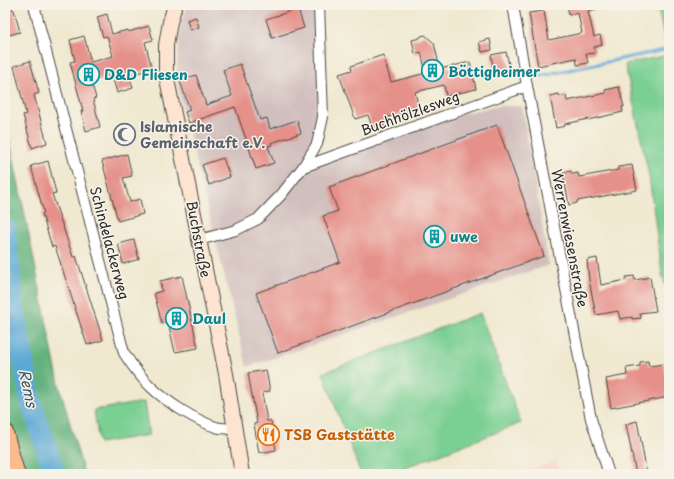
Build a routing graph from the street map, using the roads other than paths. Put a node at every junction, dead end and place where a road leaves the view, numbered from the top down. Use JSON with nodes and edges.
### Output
{"nodes":[{"id":1,"x":34,"y":5,"type":"edge"},
{"id":2,"x":175,"y":5,"type":"edge"},
{"id":3,"x":319,"y":5,"type":"edge"},
{"id":4,"x":513,"y":5,"type":"edge"},
{"id":5,"x":527,"y":86,"type":"junction"},
{"id":6,"x":303,"y":167,"type":"junction"},
{"id":7,"x":199,"y":240,"type":"junction"},
{"id":8,"x":235,"y":428,"type":"junction"},
{"id":9,"x":5,"y":431,"type":"edge"},
{"id":10,"x":17,"y":474,"type":"edge"},
{"id":11,"x":242,"y":474,"type":"edge"},
{"id":12,"x":609,"y":474,"type":"edge"}],
"edges":[{"from":1,"to":8,"type":"street","name":"Schindelackerweg"},
{"from":2,"to":7,"type":"street","name":"Buchstraße"},
{"from":3,"to":6,"type":"street"},
{"from":4,"to":5,"type":"street","name":"Werrenwiesenstraße"},
{"from":5,"to":6,"type":"street","name":"Buchhölzlesweg"},
{"from":5,"to":12,"type":"street","name":"Werrenwiesenstraße"},
{"from":6,"to":7,"type":"street"},
{"from":7,"to":8,"type":"street","name":"Buchstraße"},
{"from":8,"to":11,"type":"street","name":"Buchstraße"},
{"from":9,"to":10,"type":"main road"}]}
